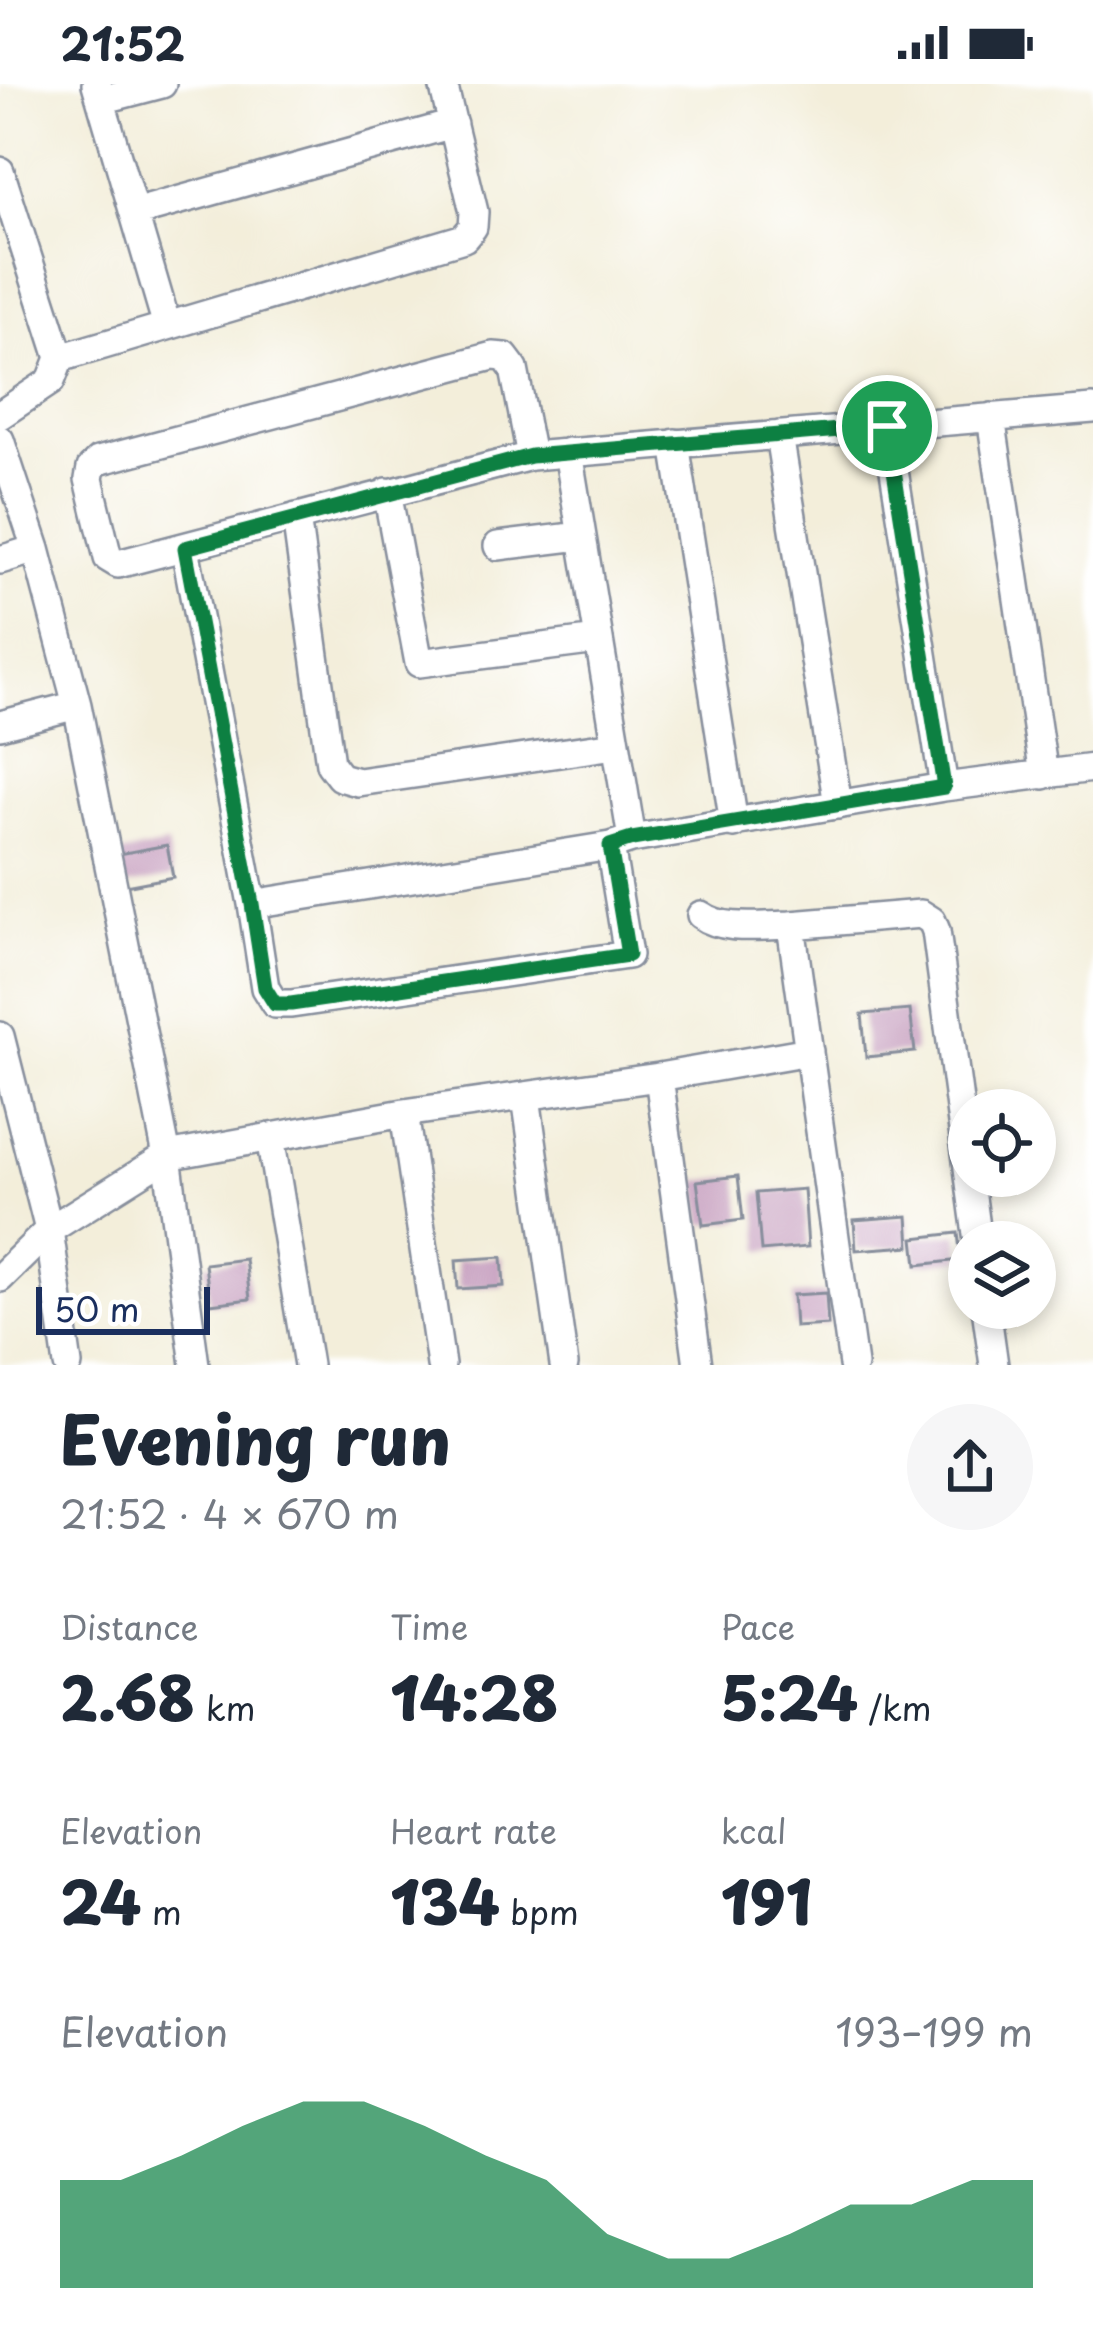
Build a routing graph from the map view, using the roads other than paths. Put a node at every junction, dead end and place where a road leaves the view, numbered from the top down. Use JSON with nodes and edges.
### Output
{"nodes":[{"id":1,"x":162,"y":84,"type":"edge"},
{"id":2,"x":443,"y":84,"type":"edge"},
{"id":3,"x":99,"y":92,"type":"edge"},
{"id":4,"x":453,"y":124,"type":"junction"},
{"id":5,"x":0,"y":172,"type":"edge"},
{"id":6,"x":134,"y":213,"type":"junction"},
{"id":7,"x":167,"y":326,"type":"junction"},
{"id":8,"x":60,"y":358,"type":"junction"},
{"id":9,"x":1093,"y":409,"type":"edge"},
{"id":10,"x":0,"y":415,"type":"edge"},
{"id":11,"x":991,"y":417,"type":"junction"},
{"id":12,"x":887,"y":426,"type":"junction"},
{"id":13,"x":779,"y":435,"type":"junction"},
{"id":14,"x":0,"y":440,"type":"edge"},
{"id":15,"x":675,"y":443,"type":"junction"},
{"id":16,"x":568,"y":452,"type":"junction"},
{"id":17,"x":531,"y":456,"type":"junction"},
{"id":18,"x":387,"y":493,"type":"junction"},
{"id":19,"x":296,"y":517,"type":"junction"},
{"id":20,"x":581,"y":536,"type":"junction"},
{"id":21,"x":498,"y":546,"type":"dead end"},
{"id":22,"x":185,"y":548,"type":"junction"},
{"id":23,"x":36,"y":549,"type":"junction"},
{"id":24,"x":0,"y":560,"type":"edge"},
{"id":25,"x":598,"y":640,"type":"junction"},
{"id":26,"x":77,"y":705,"type":"junction"},
{"id":27,"x":0,"y":724,"type":"edge"},
{"id":28,"x":615,"y":745,"type":"junction"},
{"id":29,"x":1093,"y":768,"type":"edge"},
{"id":30,"x":1045,"y":775,"type":"junction"},
{"id":31,"x":944,"y":787,"type":"junction"},
{"id":32,"x":838,"y":805,"type":"junction"},
{"id":33,"x":734,"y":824,"type":"junction"},
{"id":34,"x":621,"y":843,"type":"junction"},
{"id":35,"x":252,"y":904,"type":"junction"},
{"id":36,"x":701,"y":915,"type":"dead end"},
{"id":37,"x":791,"y":925,"type":"junction"},
{"id":38,"x":0,"y":1036,"type":"edge"},
{"id":39,"x":809,"y":1051,"type":"junction"},
{"id":40,"x":658,"y":1077,"type":"junction"},
{"id":41,"x":526,"y":1097,"type":"junction"},
{"id":42,"x":404,"y":1114,"type":"junction"},
{"id":43,"x":270,"y":1138,"type":"junction"},
{"id":44,"x":166,"y":1156,"type":"junction"},
{"id":45,"x":975,"y":1221,"type":"edge"},
{"id":46,"x":50,"y":1230,"type":"junction"},
{"id":47,"x":0,"y":1278,"type":"edge"},
{"id":48,"x":989,"y":1329,"type":"edge"},
{"id":49,"x":68,"y":1365,"type":"edge"},
{"id":50,"x":195,"y":1365,"type":"edge"},
{"id":51,"x":308,"y":1365,"type":"edge"},
{"id":52,"x":441,"y":1365,"type":"edge"},
{"id":53,"x":564,"y":1365,"type":"edge"},
{"id":54,"x":698,"y":1365,"type":"edge"},
{"id":55,"x":853,"y":1365,"type":"edge"},
{"id":56,"x":994,"y":1365,"type":"edge"}],
"edges":[{"from":1,"to":3,"type":"street"},
{"from":2,"to":4,"type":"street"},
{"from":3,"to":6,"type":"street"},
{"from":4,"to":6,"type":"street"},
{"from":4,"to":7,"type":"street"},
{"from":5,"to":8,"type":"street"},
{"from":6,"to":7,"type":"street"},
{"from":7,"to":8,"type":"street"},
{"from":8,"to":10,"type":"street"},
{"from":9,"to":11,"type":"street"},
{"from":11,"to":12,"type":"street"},
{"from":11,"to":30,"type":"street"},
{"from":12,"to":13,"type":"street"},
{"from":12,"to":31,"type":"street"},
{"from":13,"to":15,"type":"street"},
{"from":13,"to":32,"type":"street"},
{"from":14,"to":23,"type":"street"},
{"from":15,"to":16,"type":"street"},
{"from":15,"to":33,"type":"street"},
{"from":16,"to":17,"type":"street"},
{"from":16,"to":20,"type":"street"},
{"from":17,"to":18,"type":"street"},
{"from":17,"to":22,"type":"street"},
{"from":18,"to":19,"type":"street"},
{"from":18,"to":25,"type":"street"},
{"from":19,"to":22,"type":"street"},
{"from":19,"to":28,"type":"street"},
{"from":20,"to":21,"type":"street"},
{"from":20,"to":25,"type":"street"},
{"from":22,"to":35,"type":"street"},
{"from":23,"to":24,"type":"street"},
{"from":23,"to":26,"type":"street"},
{"from":25,"to":28,"type":"street"},
{"from":26,"to":27,"type":"street"},
{"from":26,"to":44,"type":"street"},
{"from":28,"to":34,"type":"street"},
{"from":29,"to":30,"type":"street"},
{"from":30,"to":31,"type":"street"},
{"from":31,"to":32,"type":"street"},
{"from":32,"to":33,"type":"street"},
{"from":33,"to":34,"type":"street"},
{"from":34,"to":35,"type":"street"},
{"from":34,"to":35,"type":"street"},
{"from":36,"to":37,"type":"street"},
{"from":37,"to":39,"type":"street"},
{"from":37,"to":45,"type":"street"},
{"from":38,"to":46,"type":"street"},
{"from":39,"to":40,"type":"street"},
{"from":39,"to":55,"type":"street"},
{"from":40,"to":41,"type":"street"},
{"from":40,"to":54,"type":"street"},
{"from":41,"to":42,"type":"street"},
{"from":41,"to":53,"type":"street"},
{"from":42,"to":43,"type":"street"},
{"from":42,"to":52,"type":"street"},
{"from":43,"to":44,"type":"street"},
{"from":43,"to":51,"type":"street"},
{"from":44,"to":46,"type":"street"},
{"from":44,"to":50,"type":"street"},
{"from":46,"to":47,"type":"street"},
{"from":46,"to":49,"type":"street"},
{"from":48,"to":56,"type":"street"}]}
